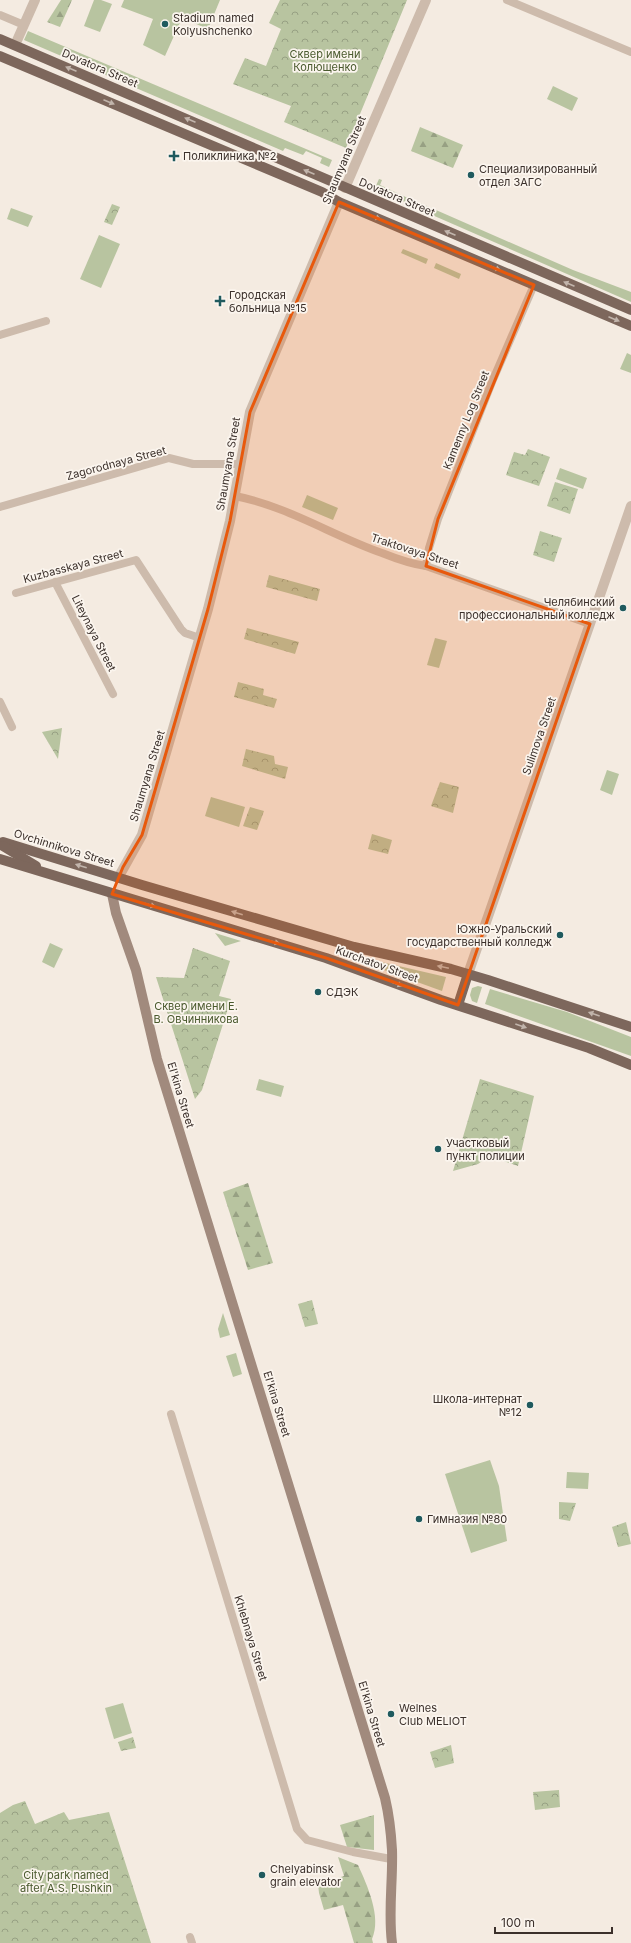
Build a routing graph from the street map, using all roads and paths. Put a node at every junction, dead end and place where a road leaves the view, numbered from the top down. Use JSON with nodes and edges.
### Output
{"nodes":[{"id":1,"x":35,"y":0,"type":"edge"},
{"id":2,"x":426,"y":0,"type":"edge"},
{"id":3,"x":507,"y":0,"type":"edge"},
{"id":4,"x":0,"y":15,"type":"edge"},
{"id":5,"x":24,"y":25,"type":"junction"},
{"id":6,"x":0,"y":39,"type":"edge"},
{"id":7,"x":15,"y":45,"type":"junction"},
{"id":8,"x":631,"y":52,"type":"edge"},
{"id":9,"x":4,"y":58,"type":"edge"},
{"id":10,"x":345,"y":188,"type":"junction"},
{"id":11,"x":339,"y":202,"type":"junction"},
{"id":12,"x":534,"y":285,"type":"junction"},
{"id":13,"x":631,"y":310,"type":"edge"},
{"id":14,"x":46,"y":321,"type":"dead end"},
{"id":15,"x":631,"y":326,"type":"edge"},
{"id":16,"x":0,"y":335,"type":"edge"},
{"id":17,"x":240,"y":464,"type":"junction"},
{"id":18,"x":235,"y":496,"type":"junction"},
{"id":19,"x":631,"y":506,"type":"edge"},
{"id":20,"x":0,"y":507,"type":"edge"},
{"id":21,"x":426,"y":566,"type":"junction"},
{"id":22,"x":55,"y":582,"type":"junction"},
{"id":23,"x":16,"y":593,"type":"dead end"},
{"id":24,"x":590,"y":624,"type":"junction"},
{"id":25,"x":200,"y":638,"type":"junction"},
{"id":26,"x":113,"y":694,"type":"dead end"},
{"id":27,"x":0,"y":702,"type":"edge"},
{"id":28,"x":12,"y":727,"type":"dead end"},
{"id":29,"x":1,"y":840,"type":"edge"},
{"id":30,"x":0,"y":859,"type":"edge"},
{"id":31,"x":48,"y":874,"type":"junction"},
{"id":32,"x":118,"y":878,"type":"junction"},
{"id":33,"x":112,"y":894,"type":"junction"},
{"id":34,"x":468,"y":974,"type":"junction"},
{"id":35,"x":458,"y":1005,"type":"junction"},
{"id":36,"x":631,"y":1027,"type":"edge"},
{"id":37,"x":631,"y":1065,"type":"edge"},
{"id":38,"x":171,"y":1414,"type":"dead end"},
{"id":39,"x":391,"y":1861,"type":"junction"},
{"id":40,"x":392,"y":1943,"type":"edge"}],
"edges":[{"from":1,"to":5,"type":"street"},
{"from":2,"to":10,"type":"street","name":"Shaumyana Street"},
{"from":3,"to":8,"type":"street"},
{"from":4,"to":5,"type":"street"},
{"from":5,"to":7,"type":"street"},
{"from":6,"to":7,"type":"main road","name":"Dovatora Street"},
{"from":7,"to":9,"type":"main road"},
{"from":10,"to":7,"type":"main road","name":"Dovatora Street","one_way":true},
{"from":9,"to":11,"type":"main road","one_way":true},
{"from":10,"to":11,"type":"main road","name":"Shaumyana Street"},
{"from":13,"to":10,"type":"main road","name":"Dovatora Street","one_way":true},
{"from":11,"to":12,"type":"main road","one_way":true},
{"from":11,"to":17,"type":"street","name":"Shaumyana Street"},
{"from":12,"to":15,"type":"main road","one_way":true},
{"from":12,"to":21,"type":"street","name":"Kamenny Log Street"},
{"from":14,"to":16,"type":"street"},
{"from":17,"to":18,"type":"street","name":"Shaumyana Street"},
{"from":17,"to":20,"type":"street","name":"Zagorodnaya Street"},
{"from":18,"to":21,"type":"street","name":"Traktovaya Street"},
{"from":18,"to":25,"type":"street","name":"Shaumyana Street"},
{"from":19,"to":24,"type":"street","name":"Sulimova Street"},
{"from":21,"to":24,"type":"street","name":"Traktovaya Street"},
{"from":22,"to":23,"type":"street","name":"Kuzbasskaya Street"},
{"from":22,"to":25,"type":"street","name":"Kuzbasskaya Street"},
{"from":22,"to":26,"type":"street","name":"Liteynaya Street"},
{"from":24,"to":34,"type":"street","name":"Sulimova Street"},
{"from":25,"to":32,"type":"street","name":"Shaumyana Street"},
{"from":27,"to":28,"type":"street"},
{"from":29,"to":31,"type":"main road"},
{"from":32,"to":29,"type":"main road","name":"Ovchinnikova Street","one_way":true},
{"from":30,"to":31,"type":"main road"},
{"from":31,"to":33,"type":"main road"},
{"from":32,"to":33,"type":"main road"},
{"from":34,"to":32,"type":"main road","name":"Kurchatov Street","one_way":true},
{"from":33,"to":35,"type":"main road","name":"Kurchatov Street","one_way":true},
{"from":33,"to":39,"type":"main road","name":"El'kina Street"},
{"from":34,"to":35,"type":"main road"},
{"from":36,"to":34,"type":"main road","name":"Kurchatov Street","one_way":true},
{"from":35,"to":37,"type":"main road","name":"Kurchatov Street","one_way":true},
{"from":38,"to":39,"type":"street","name":"Khlebnaya Street"},
{"from":39,"to":40,"type":"main road","name":"El'kina Street"}]}
